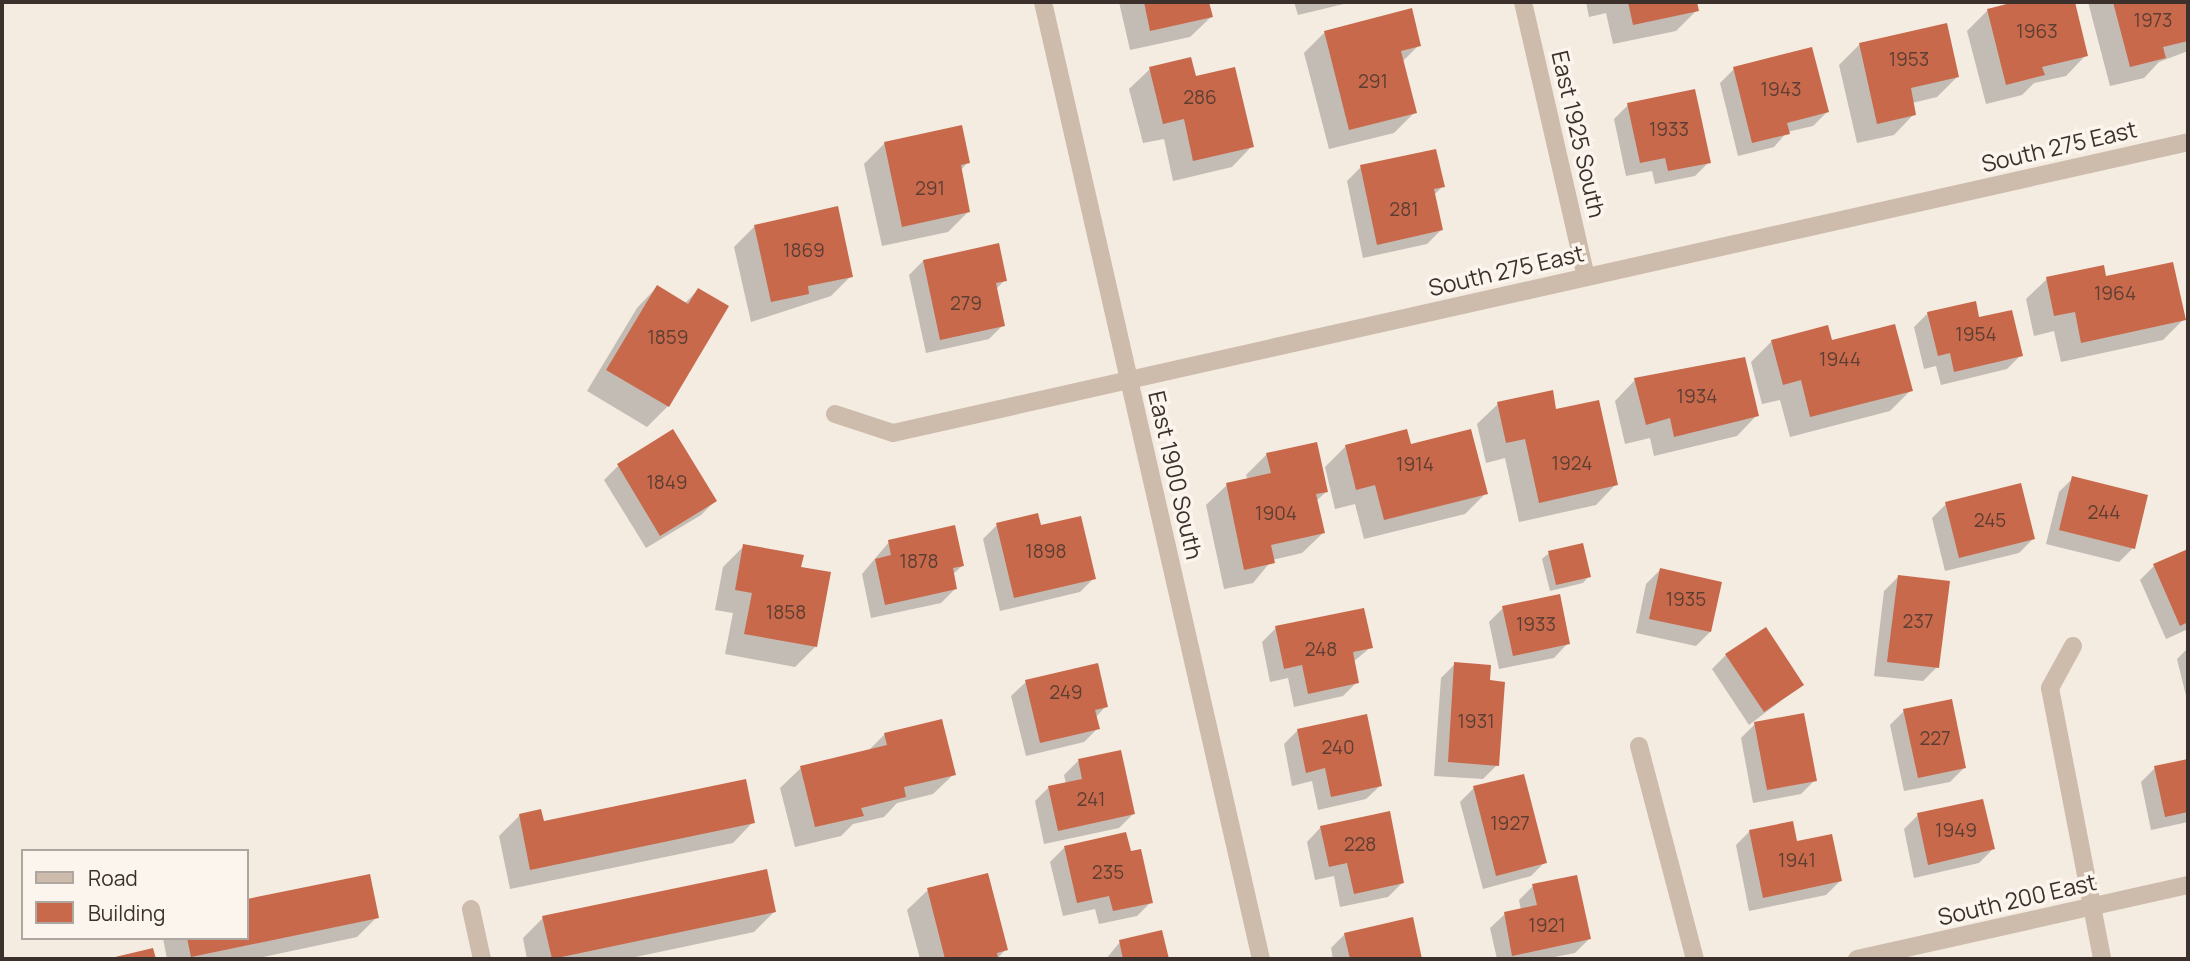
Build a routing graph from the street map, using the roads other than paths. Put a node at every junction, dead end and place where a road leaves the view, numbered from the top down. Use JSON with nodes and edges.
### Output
{"nodes":[{"id":1,"x":1043,"y":2,"type":"edge"},
{"id":2,"x":1523,"y":2,"type":"edge"},
{"id":3,"x":2188,"y":142,"type":"edge"},
{"id":4,"x":1587,"y":278,"type":"junction"},
{"id":5,"x":1129,"y":380,"type":"junction"},
{"id":6,"x":835,"y":414,"type":"dead end"},
{"id":7,"x":2073,"y":646,"type":"dead end"},
{"id":8,"x":1639,"y":746,"type":"dead end"},
{"id":9,"x":2188,"y":885,"type":"edge"},
{"id":10,"x":2090,"y":908,"type":"junction"},
{"id":11,"x":471,"y":909,"type":"dead end"},
{"id":12,"x":482,"y":959,"type":"edge"},
{"id":13,"x":1261,"y":959,"type":"edge"},
{"id":14,"x":1696,"y":959,"type":"edge"},
{"id":15,"x":1857,"y":959,"type":"edge"},
{"id":16,"x":2102,"y":959,"type":"edge"}],
"edges":[{"from":1,"to":5,"type":"street","name":"East 1900 South"},
{"from":2,"to":4,"type":"street","name":"East 1925 South"},
{"from":3,"to":4,"type":"street","name":"South 275 East"},
{"from":4,"to":5,"type":"street","name":"South 275 East"},
{"from":5,"to":6,"type":"street","name":"South 275 East"},
{"from":5,"to":13,"type":"street","name":"East 1900 South"},
{"from":7,"to":10,"type":"street"},
{"from":8,"to":14,"type":"street"},
{"from":9,"to":10,"type":"street","name":"South 200 East"},
{"from":10,"to":15,"type":"street","name":"South 200 East"},
{"from":10,"to":16,"type":"street"},
{"from":11,"to":12,"type":"street"}]}
